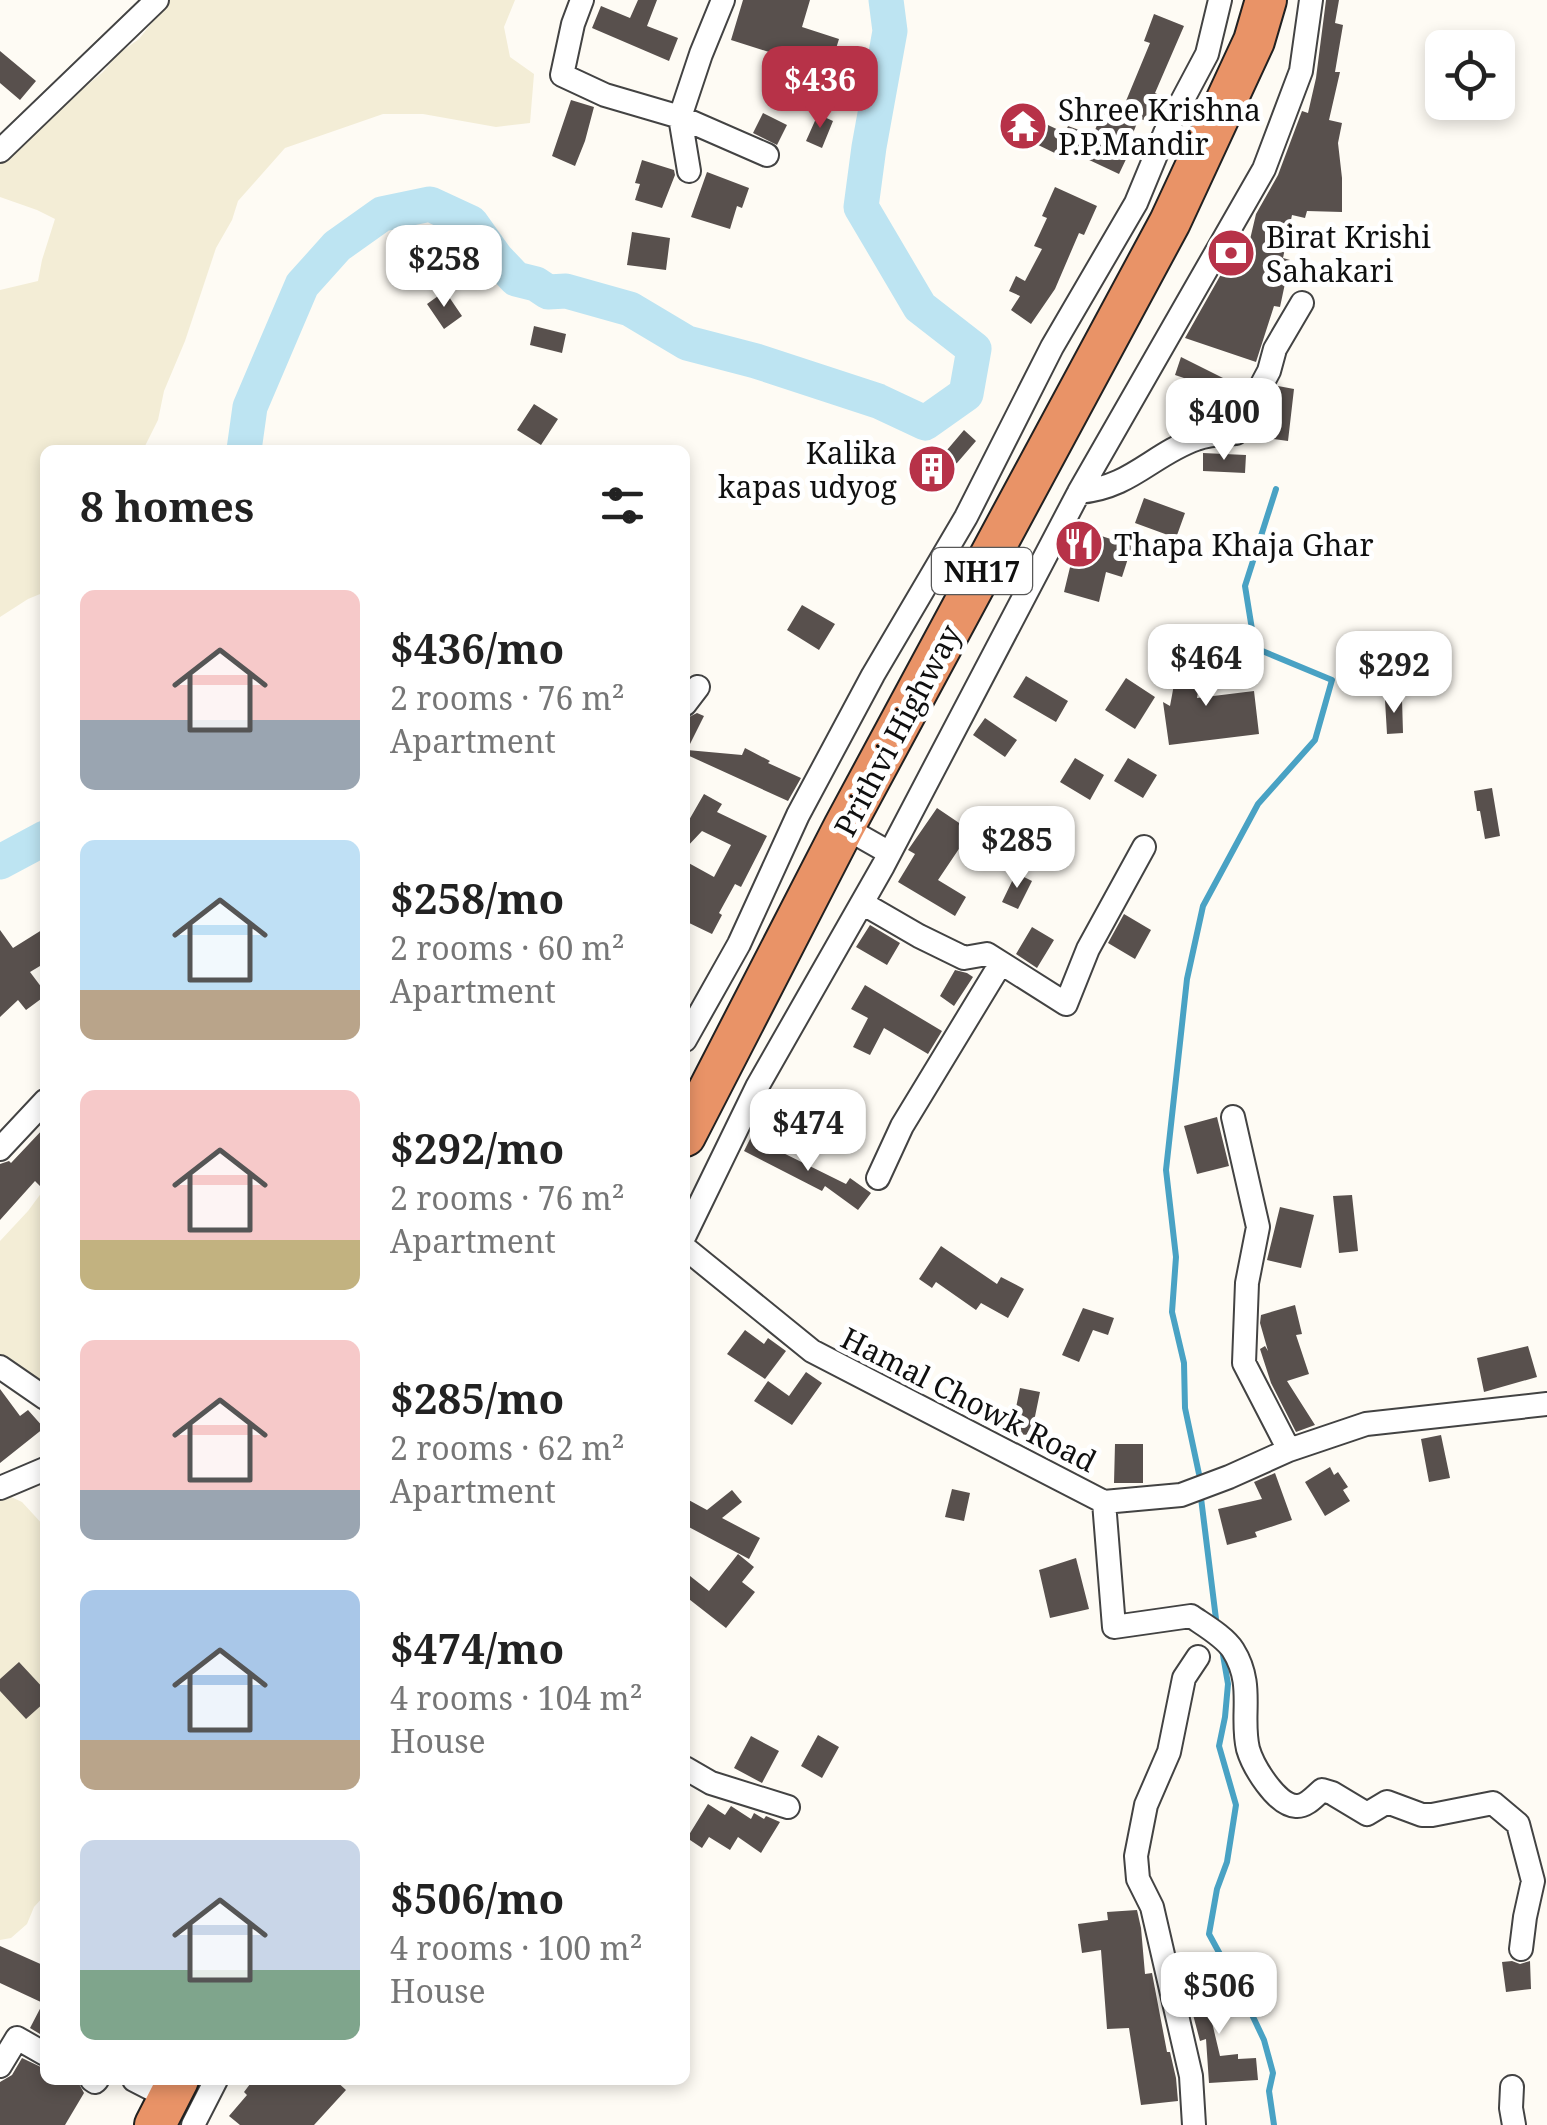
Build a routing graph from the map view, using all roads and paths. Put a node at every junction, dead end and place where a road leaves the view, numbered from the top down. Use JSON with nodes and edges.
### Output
{"nodes":[{"id":1,"x":157,"y":0,"type":"edge"},
{"id":2,"x":582,"y":0,"type":"edge"},
{"id":3,"x":723,"y":0,"type":"edge"},
{"id":4,"x":1220,"y":0,"type":"edge"},
{"id":5,"x":1266,"y":0,"type":"edge"},
{"id":6,"x":1311,"y":0,"type":"edge"},
{"id":7,"x":680,"y":117,"type":"junction"},
{"id":8,"x":0,"y":151,"type":"edge"},
{"id":9,"x":767,"y":155,"type":"dead end"},
{"id":10,"x":689,"y":171,"type":"dead end"},
{"id":11,"x":1302,"y":304,"type":"dead end"},
{"id":12,"x":1079,"y":492,"type":"junction"},
{"id":13,"x":844,"y":827,"type":"junction"},
{"id":14,"x":1144,"y":847,"type":"dead end"},
{"id":15,"x":888,"y":852,"type":"junction"},
{"id":16,"x":862,"y":903,"type":"junction"},
{"id":17,"x":1001,"y":963,"type":"junction"},
{"id":18,"x":690,"y":1031,"type":"edge"},
{"id":19,"x":40,"y":1106,"type":"edge"},
{"id":20,"x":1232,"y":1117,"type":"dead end"},
{"id":21,"x":690,"y":1126,"type":"edge"},
{"id":22,"x":0,"y":1149,"type":"edge"},
{"id":23,"x":878,"y":1178,"type":"dead end"},
{"id":24,"x":690,"y":1225,"type":"edge"},
{"id":25,"x":690,"y":1252,"type":"edge"},
{"id":26,"x":0,"y":1368,"type":"edge"},
{"id":27,"x":40,"y":1395,"type":"edge"},
{"id":28,"x":1547,"y":1404,"type":"edge"},
{"id":29,"x":1289,"y":1450,"type":"junction"},
{"id":30,"x":40,"y":1471,"type":"edge"},
{"id":31,"x":0,"y":1488,"type":"edge"},
{"id":32,"x":1104,"y":1502,"type":"junction"},
{"id":33,"x":1198,"y":1658,"type":"dead end"},
{"id":34,"x":690,"y":1771,"type":"edge"},
{"id":35,"x":788,"y":1807,"type":"dead end"},
{"id":36,"x":1521,"y":1949,"type":"dead end"},
{"id":37,"x":40,"y":2051,"type":"edge"},
{"id":38,"x":0,"y":2066,"type":"edge"},
{"id":39,"x":205,"y":2085,"type":"edge"},
{"id":40,"x":1512,"y":2087,"type":"dead end"},
{"id":41,"x":166,"y":2102,"type":"edge"},
{"id":42,"x":1194,"y":2125,"type":"edge"},
{"id":43,"x":1514,"y":2125,"type":"edge"}],
"edges":[{"from":1,"to":8,"type":"street"},
{"from":2,"to":7,"type":"street"},
{"from":3,"to":7,"type":"street"},
{"from":4,"to":18,"type":"street"},
{"from":5,"to":13,"type":"highway","name":"Prithvi Highway","number":"NH17"},
{"from":6,"to":12,"type":"street"},
{"from":7,"to":9,"type":"street"},
{"from":7,"to":10,"type":"street"},
{"from":11,"to":12,"type":"street"},
{"from":12,"to":15,"type":"street"},
{"from":13,"to":15,"type":"street"},
{"from":13,"to":21,"type":"highway","name":"Prithvi Highway","number":"NH17"},
{"from":14,"to":17,"type":"street"},
{"from":15,"to":16,"type":"street"},
{"from":16,"to":17,"type":"street"},
{"from":16,"to":24,"type":"street"},
{"from":17,"to":23,"type":"street"},
{"from":19,"to":22,"type":"street"},
{"from":20,"to":29,"type":"street"},
{"from":25,"to":32,"type":"street","name":"Hamal Chowk Road"},
{"from":26,"to":27,"type":"street"},
{"from":28,"to":29,"type":"street","name":"Hamal Chowk Road"},
{"from":29,"to":32,"type":"street","name":"Hamal Chowk Road"},
{"from":30,"to":31,"type":"street"},
{"from":32,"to":36,"type":"street"},
{"from":33,"to":42,"type":"street"},
{"from":34,"to":35,"type":"street"},
{"from":37,"to":38,"type":"street"},
{"from":39,"to":41,"type":"street"},
{"from":40,"to":43,"type":"street"}]}
